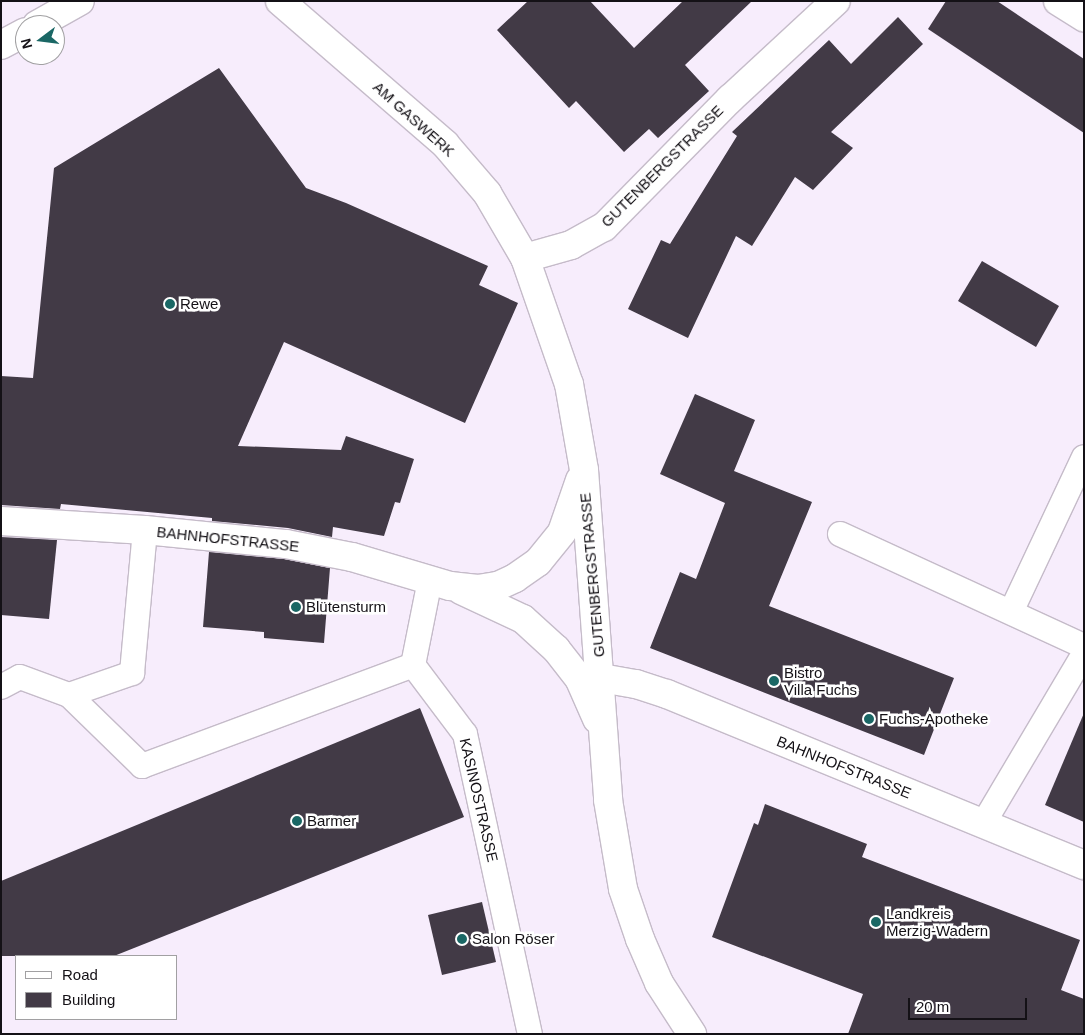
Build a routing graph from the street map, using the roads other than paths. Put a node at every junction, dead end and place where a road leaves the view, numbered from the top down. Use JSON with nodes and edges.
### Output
{"nodes":[{"id":1,"x":80,"y":1,"type":"edge"},
{"id":2,"x":280,"y":1,"type":"edge"},
{"id":3,"x":836,"y":1,"type":"edge"},
{"id":4,"x":1058,"y":1,"type":"edge"},
{"id":5,"x":55,"y":15,"type":"edge"},
{"id":6,"x":1084,"y":17,"type":"edge"},
{"id":7,"x":15,"y":37,"type":"edge"},
{"id":8,"x":1,"y":45,"type":"edge"},
{"id":9,"x":525,"y":258,"type":"junction"},
{"id":10,"x":1084,"y":457,"type":"edge"},
{"id":11,"x":584,"y":470,"type":"junction"},
{"id":12,"x":1,"y":521,"type":"edge"},
{"id":13,"x":145,"y":530,"type":"junction"},
{"id":14,"x":840,"y":534,"type":"dead end"},
{"id":15,"x":440,"y":583,"type":"junction"},
{"id":16,"x":1011,"y":612,"type":"junction"},
{"id":17,"x":1084,"y":646,"type":"edge"},
{"id":18,"x":1084,"y":654,"type":"edge"},
{"id":19,"x":413,"y":665,"type":"junction"},
{"id":20,"x":600,"y":678,"type":"junction"},
{"id":21,"x":1,"y":687,"type":"edge"},
{"id":22,"x":69,"y":695,"type":"junction"},
{"id":23,"x":603,"y":732,"type":"junction"},
{"id":24,"x":983,"y":824,"type":"junction"},
{"id":25,"x":1084,"y":865,"type":"edge"},
{"id":26,"x":530,"y":1034,"type":"edge"},
{"id":27,"x":692,"y":1034,"type":"edge"}],
"edges":[{"from":1,"to":5,"type":"main road"},
{"from":2,"to":9,"type":"main road","name":"AM GASWERK"},
{"from":3,"to":9,"type":"main road","name":"GUTENBERGSTRASSE"},
{"from":4,"to":6,"type":"main road"},
{"from":7,"to":8,"type":"main road"},
{"from":9,"to":11,"type":"main road","name":"GUTENBERGSTRASSE"},
{"from":10,"to":16,"type":"lane"},
{"from":11,"to":15,"type":"main road","name":"BAHNHOFSTRASSE"},
{"from":11,"to":20,"type":"main road","name":"GUTENBERGSTRASSE"},
{"from":12,"to":13,"type":"main road","name":"BAHNHOFSTRASSE"},
{"from":13,"to":15,"type":"main road","name":"BAHNHOFSTRASSE"},
{"from":13,"to":22,"type":"lane"},
{"from":14,"to":16,"type":"lane"},
{"from":15,"to":19,"type":"lane"},
{"from":15,"to":23,"type":"main road","name":"BAHNHOFSTRASSE"},
{"from":16,"to":17,"type":"lane"},
{"from":18,"to":24,"type":"lane"},
{"from":19,"to":22,"type":"lane"},
{"from":19,"to":26,"type":"lane","name":"KASINOSTRASSE"},
{"from":20,"to":23,"type":"main road","name":"GUTENBERGSTRASSE"},
{"from":20,"to":24,"type":"main road","name":"BAHNHOFSTRASSE"},
{"from":21,"to":22,"type":"lane"},
{"from":23,"to":27,"type":"main road","name":"GUTENBERGSTRASSE"},
{"from":24,"to":25,"type":"main road","name":"BAHNHOFSTRASSE"}]}
